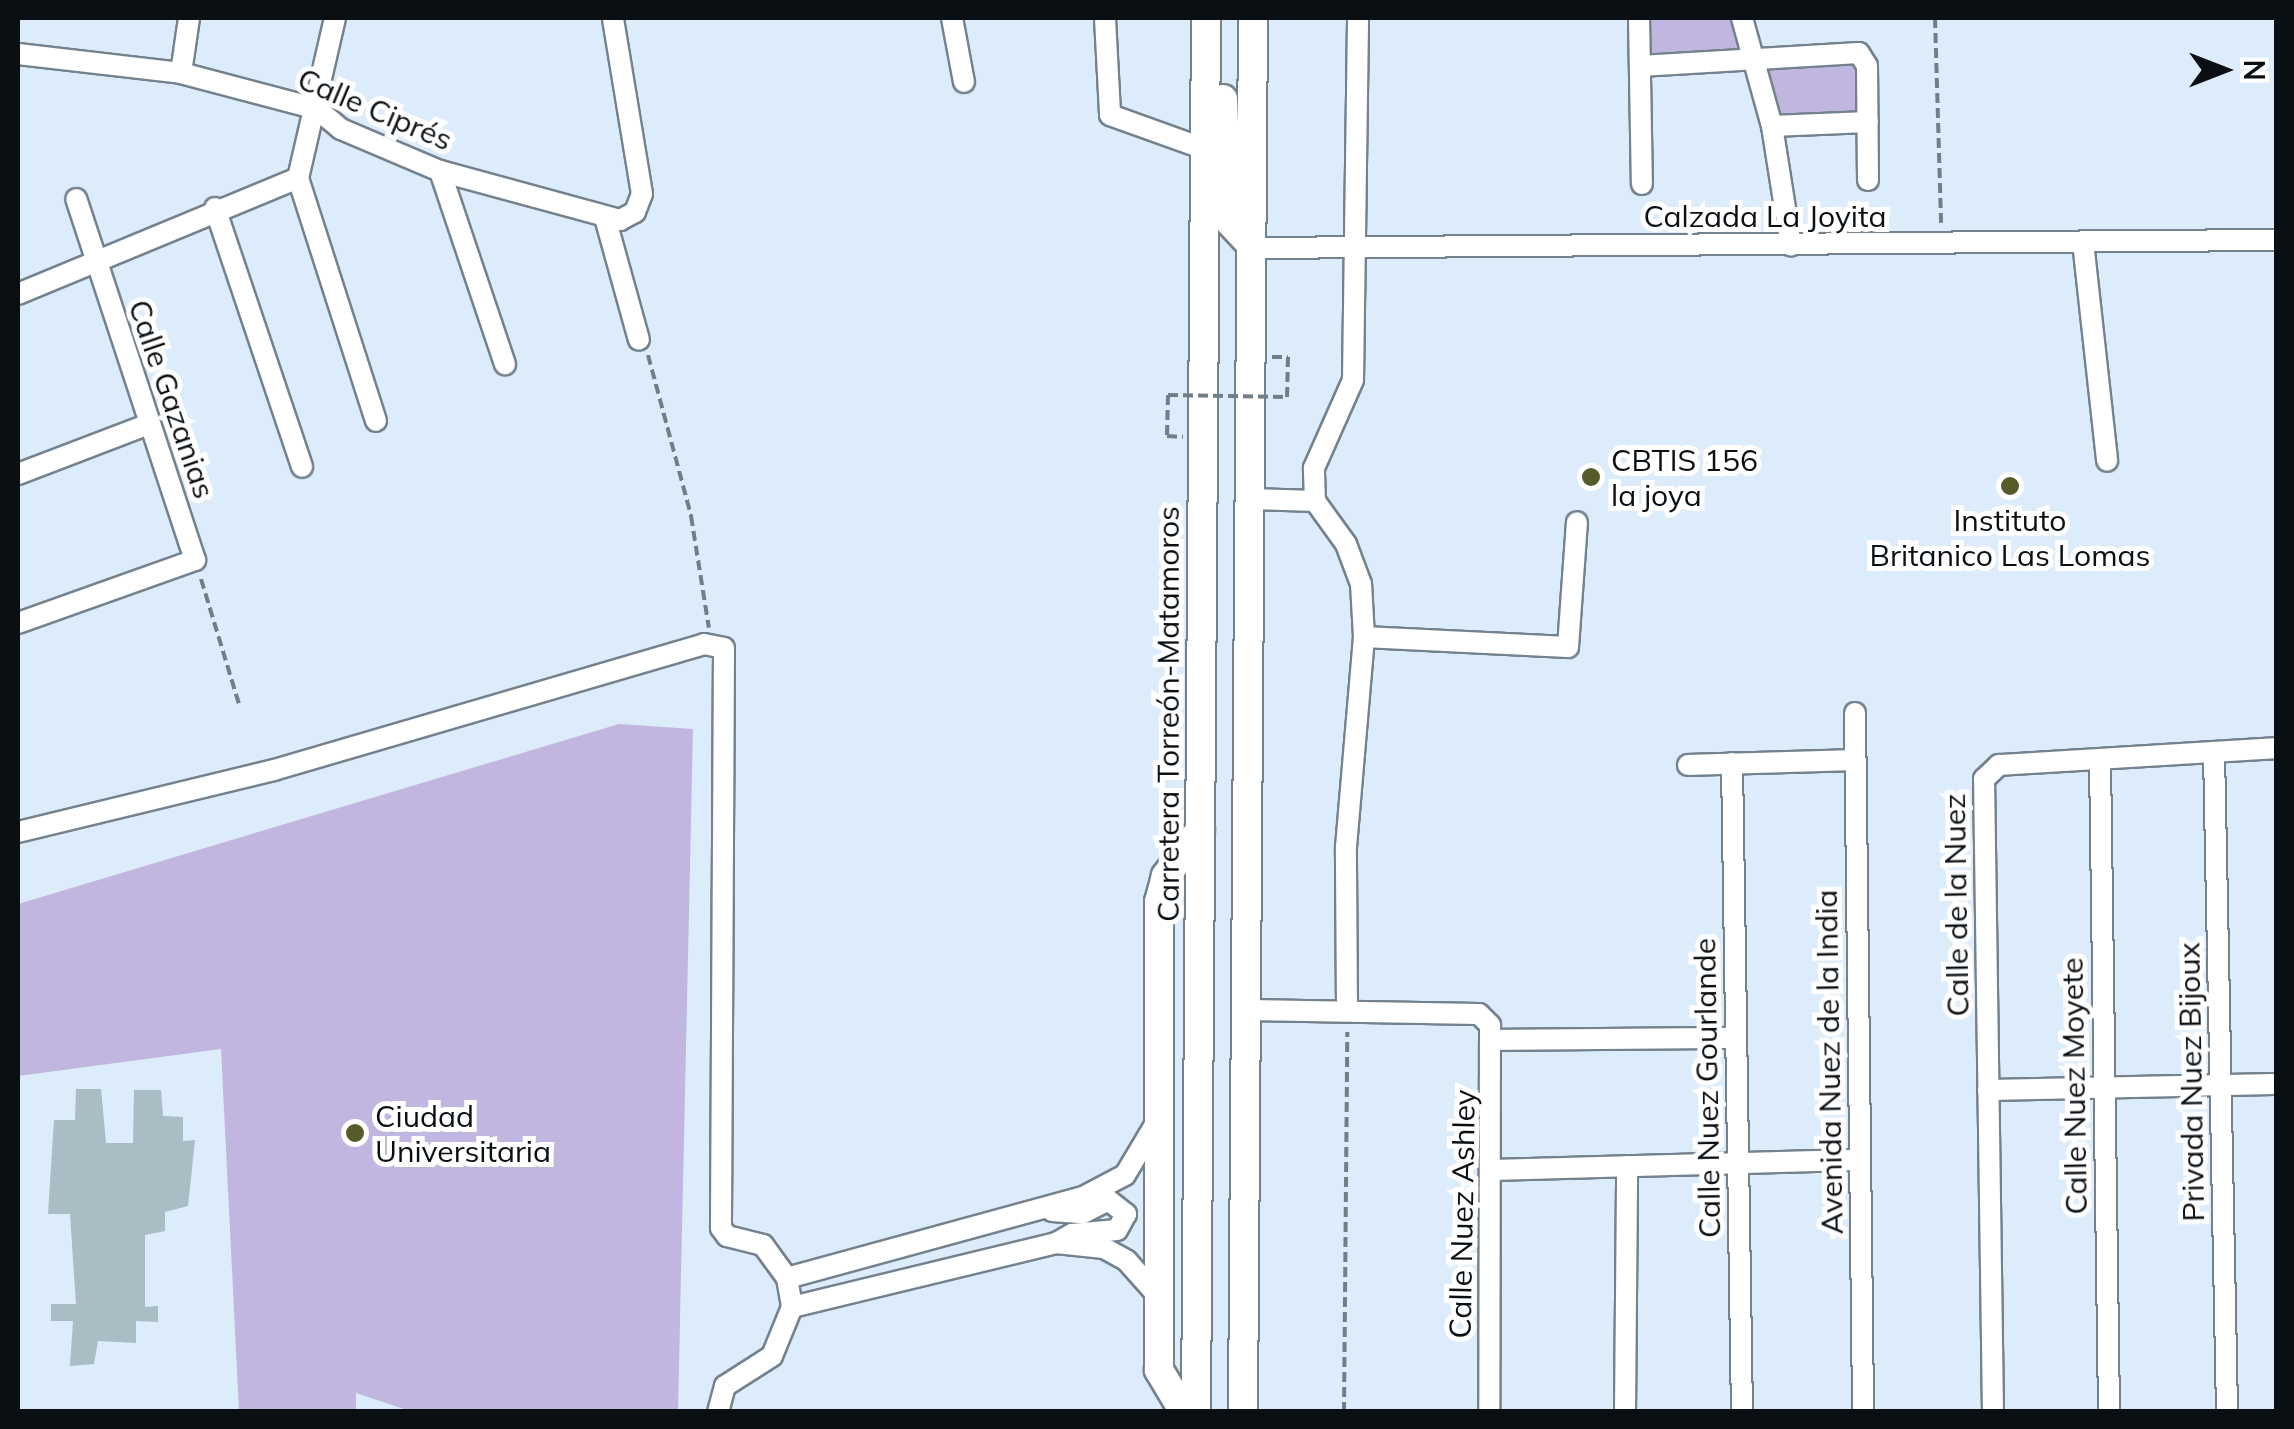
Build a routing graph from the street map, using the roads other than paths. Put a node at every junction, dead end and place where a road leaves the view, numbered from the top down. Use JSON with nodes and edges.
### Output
{"nodes":[{"id":1,"x":189,"y":18,"type":"edge"},
{"id":2,"x":335,"y":18,"type":"edge"},
{"id":3,"x":613,"y":18,"type":"edge"},
{"id":4,"x":952,"y":18,"type":"edge"},
{"id":5,"x":1105,"y":18,"type":"edge"},
{"id":6,"x":1206,"y":18,"type":"edge"},
{"id":7,"x":1220,"y":18,"type":"edge"},
{"id":8,"x":1253,"y":18,"type":"edge"},
{"id":9,"x":1358,"y":18,"type":"edge"},
{"id":10,"x":1639,"y":18,"type":"edge"},
{"id":11,"x":1742,"y":18,"type":"edge"},
{"id":12,"x":18,"y":54,"type":"edge"},
{"id":13,"x":1752,"y":60,"type":"junction"},
{"id":14,"x":1640,"y":66,"type":"junction"},
{"id":15,"x":181,"y":73,"type":"junction"},
{"id":16,"x":964,"y":82,"type":"dead end"},
{"id":17,"x":317,"y":109,"type":"junction"},
{"id":18,"x":1868,"y":122,"type":"junction"},
{"id":19,"x":1772,"y":126,"type":"junction"},
{"id":20,"x":1205,"y":149,"type":"junction"},
{"id":21,"x":440,"y":171,"type":"junction"},
{"id":22,"x":298,"y":178,"type":"junction"},
{"id":23,"x":1868,"y":180,"type":"dead end"},
{"id":24,"x":1642,"y":184,"type":"dead end"},
{"id":25,"x":76,"y":199,"type":"dead end"},
{"id":26,"x":215,"y":208,"type":"junction"},
{"id":27,"x":606,"y":221,"type":"junction"},
{"id":28,"x":2276,"y":240,"type":"edge"},
{"id":29,"x":2082,"y":242,"type":"junction"},
{"id":30,"x":1791,"y":246,"type":"junction"},
{"id":31,"x":1254,"y":248,"type":"junction"},
{"id":32,"x":1356,"y":248,"type":"junction"},
{"id":33,"x":92,"y":258,"type":"junction"},
{"id":34,"x":18,"y":294,"type":"edge"},
{"id":35,"x":639,"y":340,"type":"road end"},
{"id":36,"x":505,"y":364,"type":"dead end"},
{"id":37,"x":376,"y":421,"type":"dead end"},
{"id":38,"x":149,"y":424,"type":"junction"},
{"id":39,"x":2108,"y":461,"type":"dead end"},
{"id":40,"x":302,"y":467,"type":"dead end"},
{"id":41,"x":18,"y":474,"type":"edge"},
{"id":42,"x":1252,"y":499,"type":"junction"},
{"id":43,"x":1316,"y":501,"type":"junction"},
{"id":44,"x":1578,"y":522,"type":"dead end"},
{"id":45,"x":18,"y":623,"type":"edge"},
{"id":46,"x":1364,"y":637,"type":"junction"},
{"id":47,"x":1854,"y":713,"type":"dead end"},
{"id":48,"x":2276,"y":748,"type":"edge"},
{"id":49,"x":2214,"y":752,"type":"junction"},
{"id":50,"x":2100,"y":759,"type":"junction"},
{"id":51,"x":1855,"y":760,"type":"junction"},
{"id":52,"x":1688,"y":764,"type":"dead end"},
{"id":53,"x":1732,"y":764,"type":"junction"},
{"id":54,"x":1200,"y":830,"type":"junction"},
{"id":55,"x":18,"y":832,"type":"edge"},
{"id":56,"x":1348,"y":1008,"type":"junction"},
{"id":57,"x":1248,"y":1010,"type":"junction"},
{"id":58,"x":1736,"y":1038,"type":"junction"},
{"id":59,"x":1495,"y":1040,"type":"junction"},
{"id":60,"x":2276,"y":1084,"type":"edge"},
{"id":61,"x":2221,"y":1085,"type":"junction"},
{"id":62,"x":2104,"y":1088,"type":"junction"},
{"id":63,"x":1988,"y":1090,"type":"junction"},
{"id":64,"x":1159,"y":1112,"type":"junction"},
{"id":65,"x":1860,"y":1160,"type":"junction"},
{"id":66,"x":1738,"y":1164,"type":"junction"},
{"id":67,"x":1627,"y":1166,"type":"junction"},
{"id":68,"x":1492,"y":1170,"type":"junction"},
{"id":69,"x":1042,"y":1208,"type":"junction"},
{"id":70,"x":1056,"y":1244,"type":"junction"},
{"id":71,"x":787,"y":1278,"type":"junction"},
{"id":72,"x":1159,"y":1297,"type":"junction"},
{"id":73,"x":792,"y":1307,"type":"junction"},
{"id":74,"x":718,"y":1412,"type":"edge"},
{"id":75,"x":1184,"y":1412,"type":"edge"},
{"id":76,"x":1196,"y":1412,"type":"edge"},
{"id":77,"x":1243,"y":1412,"type":"edge"},
{"id":78,"x":1489,"y":1412,"type":"edge"},
{"id":79,"x":1625,"y":1412,"type":"edge"},
{"id":80,"x":1742,"y":1412,"type":"edge"},
{"id":81,"x":1863,"y":1412,"type":"edge"},
{"id":82,"x":1993,"y":1412,"type":"edge"},
{"id":83,"x":2109,"y":1412,"type":"edge"},
{"id":84,"x":2227,"y":1412,"type":"edge"}],
"edges":[{"from":1,"to":15,"type":"street"},
{"from":2,"to":17,"type":"street"},
{"from":3,"to":27,"type":"street"},
{"from":4,"to":16,"type":"street"},
{"from":5,"to":20,"type":"street"},
{"from":6,"to":20,"type":"highway","name":"Carretera Torreón-Matamoros"},
{"from":7,"to":31,"type":"highway"},
{"from":8,"to":31,"type":"highway"},
{"from":9,"to":32,"type":"street"},
{"from":10,"to":14,"type":"street"},
{"from":11,"to":13,"type":"street"},
{"from":12,"to":15,"type":"street","name":"Calle Ciprés"},
{"from":13,"to":14,"type":"street"},
{"from":13,"to":18,"type":"street"},
{"from":13,"to":19,"type":"street"},
{"from":14,"to":24,"type":"street"},
{"from":15,"to":17,"type":"street","name":"Calle Ciprés"},
{"from":17,"to":21,"type":"street","name":"Calle Ciprés"},
{"from":17,"to":22,"type":"street"},
{"from":18,"to":19,"type":"street"},
{"from":18,"to":23,"type":"street"},
{"from":19,"to":30,"type":"street"},
{"from":20,"to":54,"type":"highway","name":"Carretera Torreón-Matamoros"},
{"from":21,"to":27,"type":"street","name":"Calle Ciprés"},
{"from":21,"to":36,"type":"street"},
{"from":22,"to":26,"type":"street"},
{"from":22,"to":37,"type":"street"},
{"from":25,"to":33,"type":"street","name":"Calle Gazanias"},
{"from":26,"to":33,"type":"street"},
{"from":26,"to":40,"type":"street"},
{"from":27,"to":35,"type":"street"},
{"from":28,"to":29,"type":"street","name":"Calzada La Joyita"},
{"from":29,"to":30,"type":"street","name":"Calzada La Joyita"},
{"from":29,"to":39,"type":"street"},
{"from":30,"to":32,"type":"street","name":"Calzada La Joyita"},
{"from":31,"to":32,"type":"street","name":"Calzada La Joyita"},
{"from":31,"to":42,"type":"highway"},
{"from":32,"to":43,"type":"street"},
{"from":33,"to":34,"type":"street"},
{"from":33,"to":38,"type":"street","name":"Calle Gazanias"},
{"from":38,"to":41,"type":"street"},
{"from":38,"to":45,"type":"street","name":"Calle Gazanias"},
{"from":42,"to":43,"type":"street"},
{"from":42,"to":57,"type":"highway"},
{"from":43,"to":46,"type":"street"},
{"from":44,"to":46,"type":"street"},
{"from":46,"to":56,"type":"street"},
{"from":47,"to":51,"type":"street","name":"Avenida Nuez de la India"},
{"from":48,"to":49,"type":"street","name":"Calle de la Nuez"},
{"from":49,"to":50,"type":"street","name":"Calle de la Nuez"},
{"from":49,"to":61,"type":"street","name":"Privada Nuez Bijoux"},
{"from":50,"to":62,"type":"street","name":"Calle Nuez Moyete"},
{"from":50,"to":63,"type":"street","name":"Calle de la Nuez"},
{"from":51,"to":53,"type":"street"},
{"from":51,"to":65,"type":"street","name":"Avenida Nuez de la India"},
{"from":52,"to":53,"type":"street"},
{"from":53,"to":58,"type":"street","name":"Calle Nuez Gourlande"},
{"from":54,"to":64,"type":"highway"},
{"from":54,"to":76,"type":"highway","name":"Carretera Torreón-Matamoros"},
{"from":55,"to":71,"type":"street"},
{"from":56,"to":57,"type":"street"},
{"from":56,"to":59,"type":"street","name":"Calle Nuez Ashley"},
{"from":57,"to":77,"type":"highway"},
{"from":58,"to":59,"type":"street"},
{"from":58,"to":66,"type":"street","name":"Calle Nuez Gourlande"},
{"from":59,"to":68,"type":"street","name":"Calle Nuez Ashley"},
{"from":60,"to":61,"type":"street"},
{"from":61,"to":62,"type":"street"},
{"from":61,"to":84,"type":"street","name":"Privada Nuez Bijoux"},
{"from":62,"to":63,"type":"street"},
{"from":62,"to":83,"type":"street","name":"Calle Nuez Moyete"},
{"from":63,"to":82,"type":"street","name":"Calle de la Nuez"},
{"from":64,"to":69,"type":"street"},
{"from":64,"to":72,"type":"highway"},
{"from":65,"to":66,"type":"street"},
{"from":65,"to":81,"type":"street","name":"Avenida Nuez de la India"},
{"from":66,"to":67,"type":"street"},
{"from":66,"to":80,"type":"street","name":"Calle Nuez Gourlande"},
{"from":67,"to":68,"type":"street"},
{"from":67,"to":79,"type":"street"},
{"from":68,"to":78,"type":"street","name":"Calle Nuez Ashley"},
{"from":69,"to":70,"type":"street"},
{"from":69,"to":71,"type":"street"},
{"from":70,"to":72,"type":"street"},
{"from":70,"to":73,"type":"street"},
{"from":71,"to":73,"type":"street"},
{"from":72,"to":75,"type":"highway"},
{"from":73,"to":74,"type":"street"}]}
